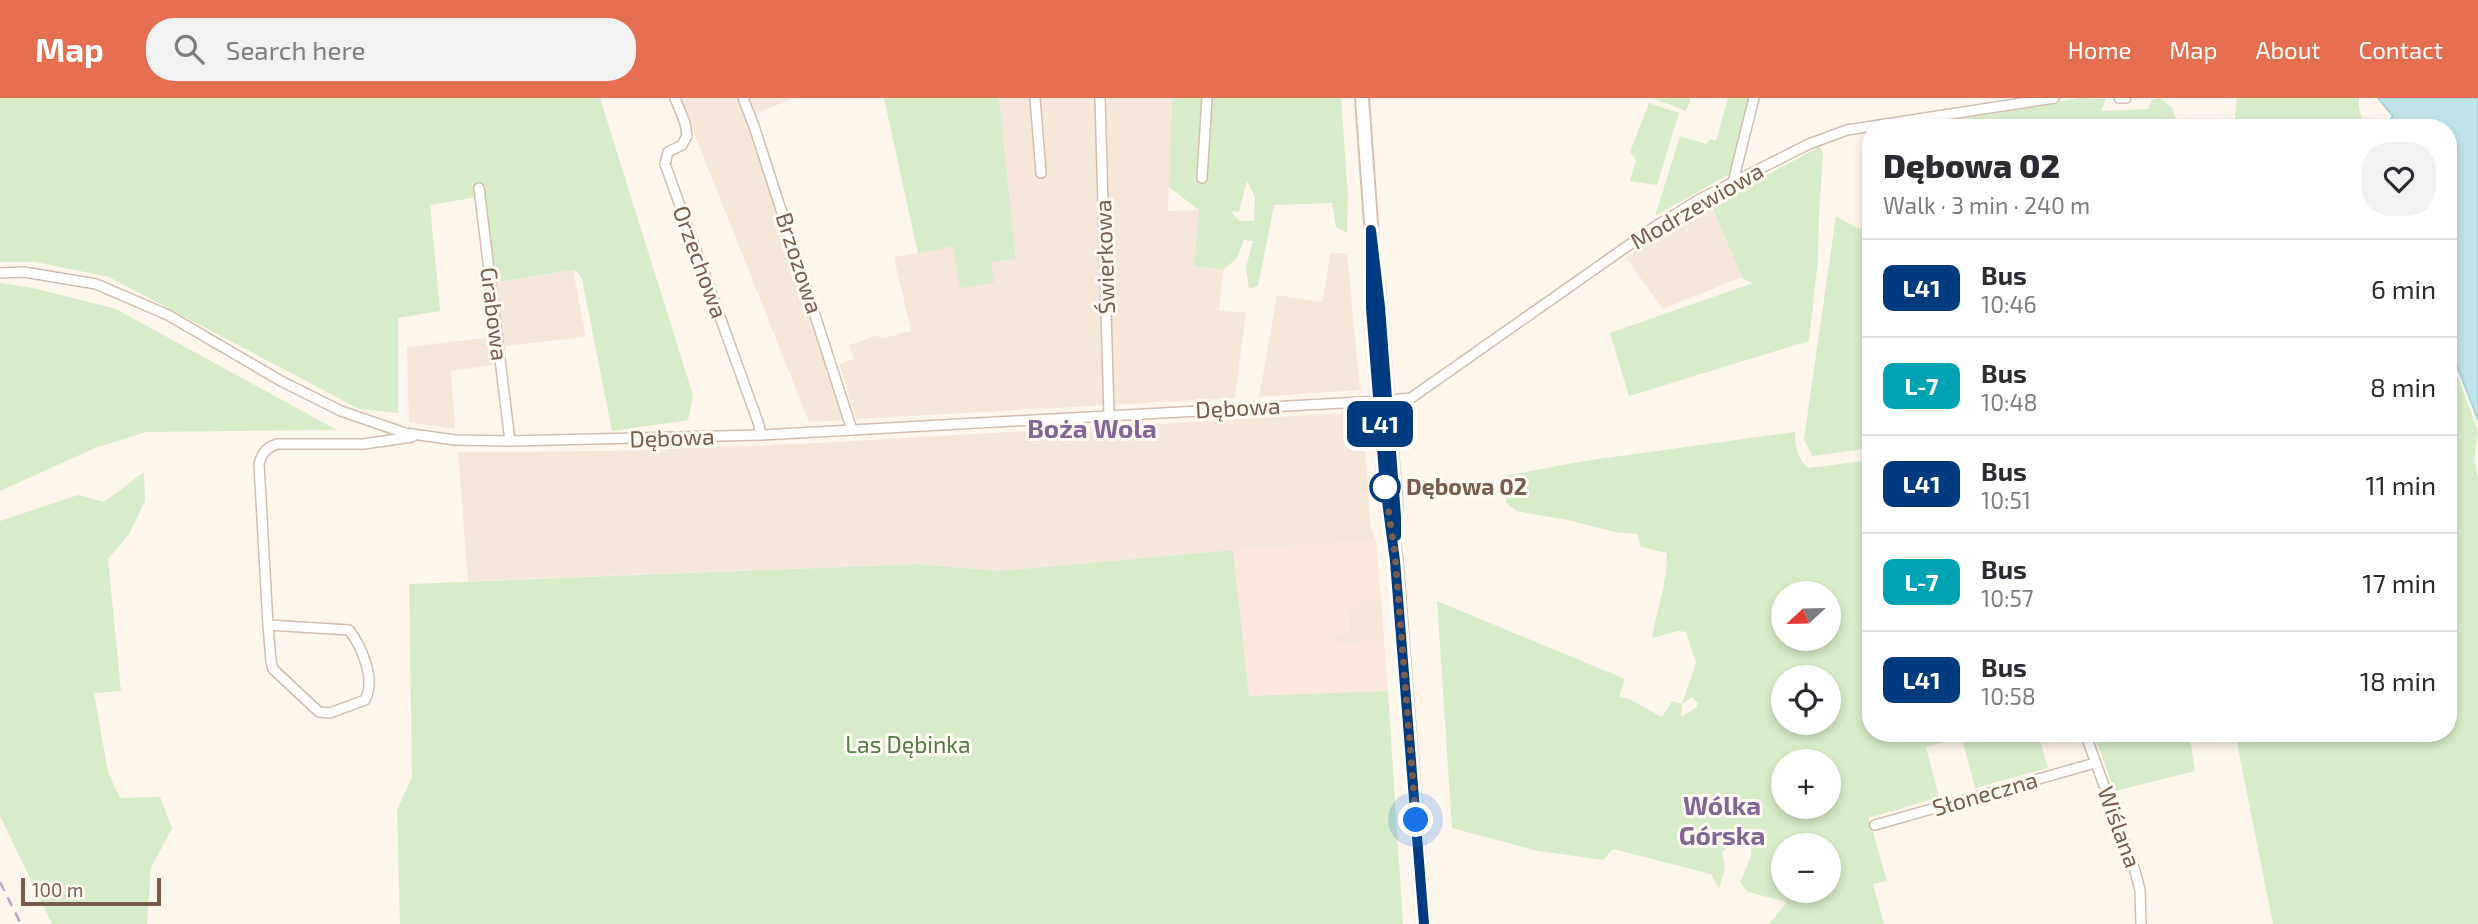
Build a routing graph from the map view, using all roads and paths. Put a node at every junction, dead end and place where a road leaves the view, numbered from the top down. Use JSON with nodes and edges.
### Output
{"nodes":[{"id":1,"x":675,"y":98,"type":"edge"},
{"id":2,"x":743,"y":98,"type":"edge"},
{"id":3,"x":1035,"y":98,"type":"edge"},
{"id":4,"x":1100,"y":98,"type":"edge"},
{"id":5,"x":1207,"y":98,"type":"edge"},
{"id":6,"x":1362,"y":98,"type":"edge"},
{"id":7,"x":1754,"y":98,"type":"edge"},
{"id":8,"x":2054,"y":98,"type":"edge"},
{"id":9,"x":2119,"y":98,"type":"edge"},
{"id":10,"x":2126,"y":98,"type":"edge"},
{"id":11,"x":1918,"y":119,"type":"edge"},
{"id":12,"x":1862,"y":128,"type":"edge"},
{"id":13,"x":1041,"y":173,"type":"dead end"},
{"id":14,"x":1202,"y":178,"type":"dead end"},
{"id":15,"x":1733,"y":182,"type":"junction"},
{"id":16,"x":479,"y":188,"type":"dead end"},
{"id":17,"x":0,"y":273,"type":"edge"},
{"id":18,"x":1383,"y":400,"type":"junction"},
{"id":19,"x":1109,"y":415,"type":"junction"},
{"id":20,"x":852,"y":430,"type":"junction"},
{"id":21,"x":761,"y":435,"type":"junction"},
{"id":22,"x":424,"y":436,"type":"junction"},
{"id":23,"x":509,"y":441,"type":"junction"},
{"id":24,"x":268,"y":625,"type":"junction"},
{"id":25,"x":2088,"y":742,"type":"edge"},
{"id":26,"x":2095,"y":763,"type":"junction"},
{"id":27,"x":1875,"y":825,"type":"dead end"},
{"id":28,"x":1424,"y":924,"type":"edge"},
{"id":29,"x":2141,"y":924,"type":"edge"}],
"edges":[{"from":1,"to":21,"type":"street","name":"Orzechowa"},
{"from":2,"to":20,"type":"street","name":"Brzozowa"},
{"from":3,"to":13,"type":"street"},
{"from":4,"to":19,"type":"street","name":"Świerkowa"},
{"from":5,"to":14,"type":"street"},
{"from":6,"to":18,"type":"main road"},
{"from":7,"to":15,"type":"street"},
{"from":8,"to":11,"type":"street","name":"Modrzewiowa"},
{"from":9,"to":10,"type":"street"},
{"from":12,"to":15,"type":"street","name":"Modrzewiowa"},
{"from":15,"to":18,"type":"street","name":"Modrzewiowa"},
{"from":16,"to":23,"type":"street","name":"Grabowa"},
{"from":17,"to":22,"type":"street","name":"Dębowa"},
{"from":18,"to":19,"type":"street","name":"Dębowa"},
{"from":18,"to":28,"type":"main road"},
{"from":19,"to":20,"type":"street","name":"Dębowa"},
{"from":20,"to":21,"type":"street","name":"Dębowa"},
{"from":21,"to":23,"type":"street","name":"Dębowa"},
{"from":22,"to":23,"type":"street","name":"Dębowa"},
{"from":22,"to":24,"type":"street"},
{"from":24,"to":24,"type":"street"},
{"from":25,"to":26,"type":"street","name":"Wiślana"},
{"from":26,"to":27,"type":"street","name":"Słoneczna"},
{"from":26,"to":29,"type":"street","name":"Wiślana"}]}
